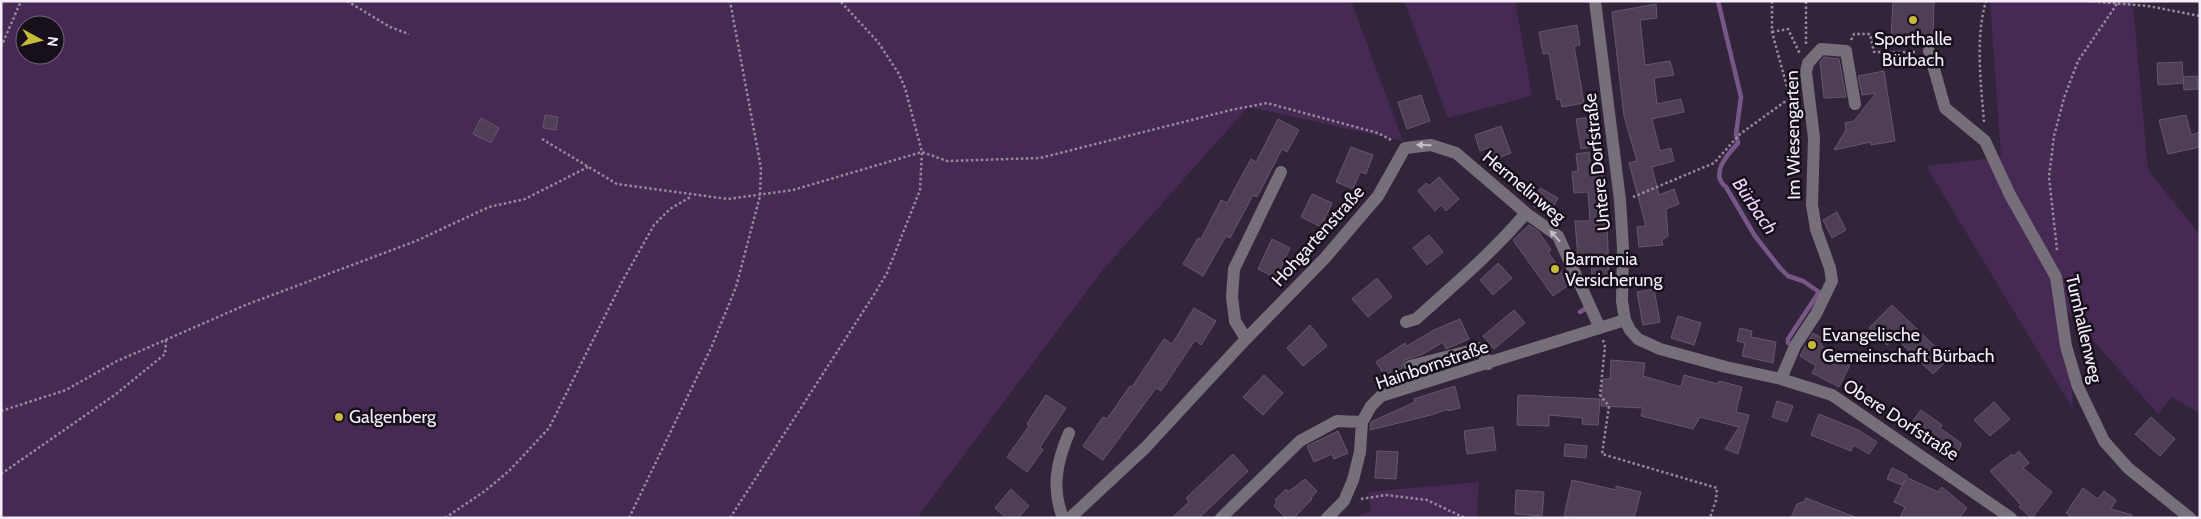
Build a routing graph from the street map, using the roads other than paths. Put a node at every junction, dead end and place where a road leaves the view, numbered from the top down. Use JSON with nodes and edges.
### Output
{"nodes":[{"id":1,"x":1595,"y":1,"type":"edge"},
{"id":2,"x":1929,"y":51,"type":"dead end"},
{"id":3,"x":1855,"y":104,"type":"dead end"},
{"id":4,"x":1405,"y":148,"type":"joint"},
{"id":5,"x":1281,"y":172,"type":"dead end"},
{"id":6,"x":1526,"y":213,"type":"junction"},
{"id":7,"x":1625,"y":320,"type":"junction"},
{"id":8,"x":1406,"y":322,"type":"dead end"},
{"id":9,"x":1599,"y":326,"type":"junction"},
{"id":10,"x":1246,"y":339,"type":"junction"},
{"id":11,"x":1488,"y":364,"type":"junction"},
{"id":12,"x":1410,"y":366,"type":"dead end"},
{"id":13,"x":1781,"y":379,"type":"junction"},
{"id":14,"x":1362,"y":422,"type":"junction"},
{"id":15,"x":1069,"y":432,"type":"dead end"},
{"id":16,"x":1063,"y":518,"type":"edge"},
{"id":17,"x":1070,"y":518,"type":"edge"},
{"id":18,"x":1221,"y":518,"type":"edge"},
{"id":19,"x":1326,"y":518,"type":"edge"},
{"id":20,"x":2012,"y":518,"type":"edge"},
{"id":21,"x":2190,"y":518,"type":"edge"}],
"edges":[{"from":1,"to":7,"type":"street","name":"Untere Dorfstraße"},
{"from":2,"to":21,"type":"street","name":"Turnhallenweg"},
{"from":3,"to":13,"type":"street","name":"Im Wiesengarten"},
{"from":6,"to":4,"type":"street","name":"Hermelinweg","one_way":true},
{"from":4,"to":10,"type":"street","name":"Hohgartenstraße"},
{"from":5,"to":10,"type":"street"},
{"from":6,"to":8,"type":"street"},
{"from":9,"to":6,"type":"street","name":"Hermelinweg","one_way":true},
{"from":7,"to":9,"type":"street","name":"Hainbornstraße"},
{"from":7,"to":13,"type":"street","name":"Obere Dorfstraße"},
{"from":9,"to":11,"type":"street","name":"Hainbornstraße"},
{"from":10,"to":17,"type":"street","name":"Hohgartenstraße"},
{"from":11,"to":12,"type":"street"},
{"from":11,"to":14,"type":"street","name":"Hainbornstraße"},
{"from":13,"to":20,"type":"street","name":"Obere Dorfstraße"},
{"from":14,"to":18,"type":"street"},
{"from":14,"to":19,"type":"street","name":"Hainbornstraße"},
{"from":15,"to":16,"type":"street"}]}
